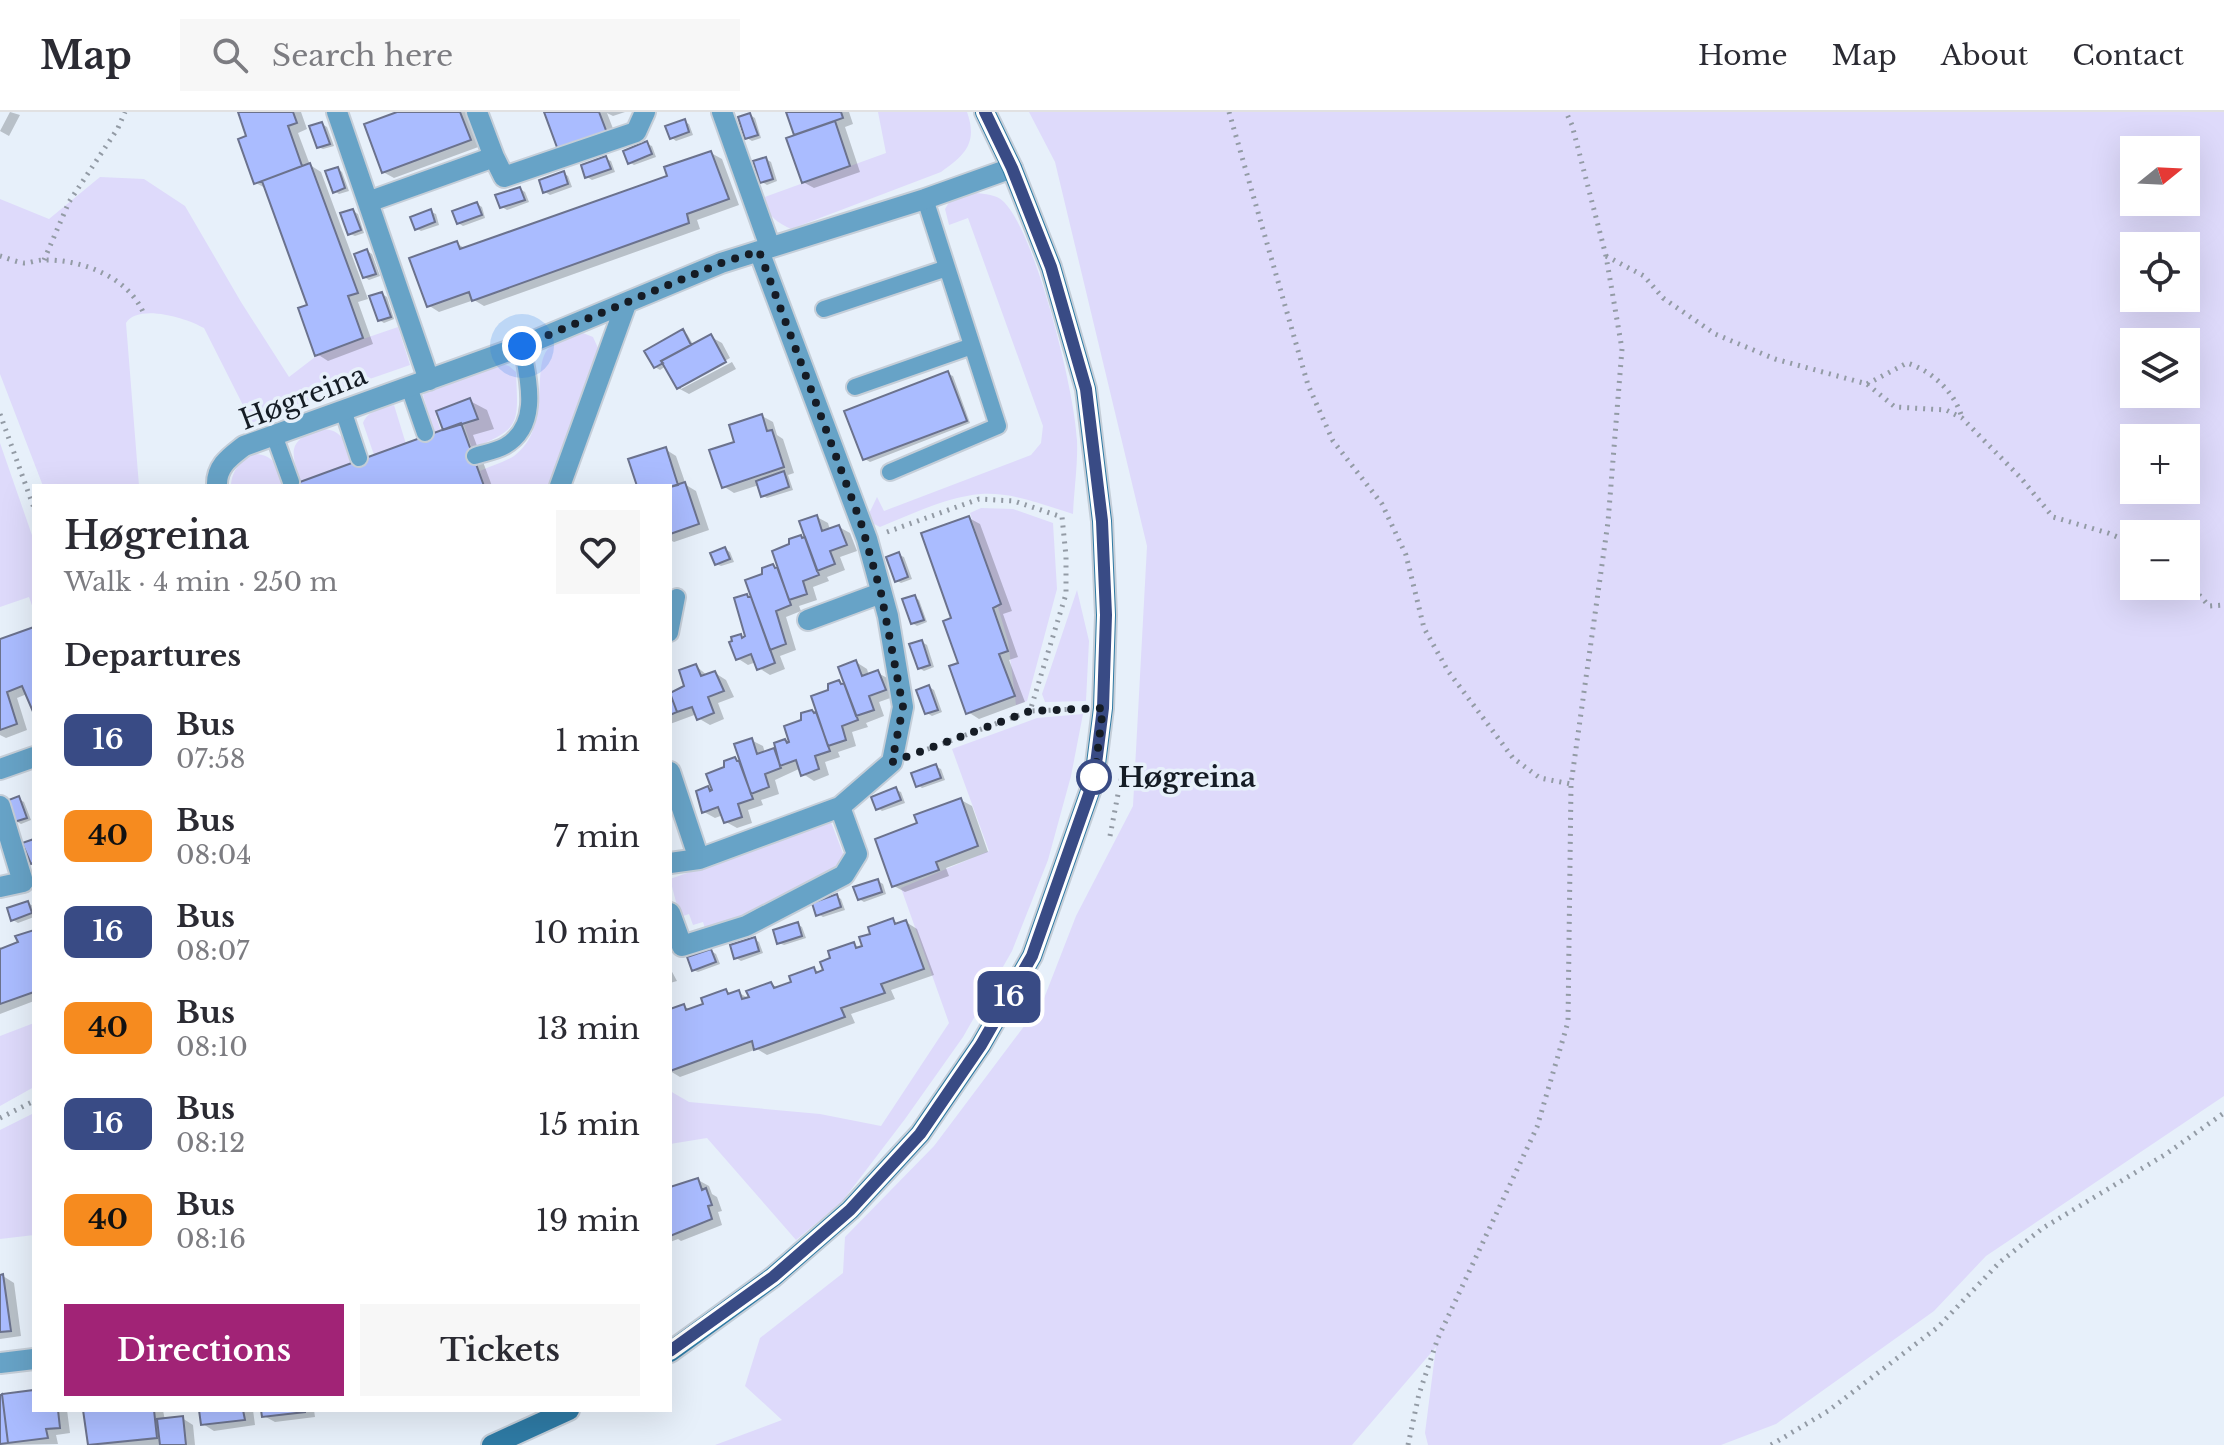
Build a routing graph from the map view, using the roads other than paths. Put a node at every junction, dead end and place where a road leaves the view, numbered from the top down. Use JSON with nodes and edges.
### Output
{"nodes":[{"id":1,"x":337,"y":112,"type":"edge"},
{"id":2,"x":477,"y":112,"type":"edge"},
{"id":3,"x":645,"y":112,"type":"edge"},
{"id":4,"x":722,"y":112,"type":"edge"},
{"id":5,"x":985,"y":112,"type":"edge"},
{"id":6,"x":494,"y":157,"type":"junction"},
{"id":7,"x":1012,"y":168,"type":"junction"},
{"id":8,"x":925,"y":199,"type":"junction"},
{"id":9,"x":368,"y":202,"type":"junction"},
{"id":10,"x":764,"y":249,"type":"junction"},
{"id":11,"x":947,"y":268,"type":"junction"},
{"id":12,"x":626,"y":304,"type":"junction"},
{"id":13,"x":824,"y":309,"type":"dead end"},
{"id":14,"x":522,"y":346,"type":"junction"},
{"id":15,"x":972,"y":346,"type":"junction"},
{"id":16,"x":429,"y":380,"type":"junction"},
{"id":17,"x":409,"y":387,"type":"junction"},
{"id":18,"x":855,"y":387,"type":"dead end"},
{"id":19,"x":343,"y":410,"type":"junction"},
{"id":20,"x":425,"y":433,"type":"dead end"},
{"id":21,"x":274,"y":435,"type":"junction"},
{"id":22,"x":475,"y":456,"type":"dead end"},
{"id":23,"x":359,"y":458,"type":"dead end"},
{"id":24,"x":890,"y":472,"type":"dead end"},
{"id":25,"x":291,"y":482,"type":"dead end"},
{"id":26,"x":217,"y":484,"type":"edge"},
{"id":27,"x":561,"y":484,"type":"edge"},
{"id":28,"x":881,"y":593,"type":"junction"},
{"id":29,"x":677,"y":597,"type":"dead end"},
{"id":30,"x":808,"y":620,"type":"dead end"},
{"id":31,"x":672,"y":623,"type":"edge"},
{"id":32,"x":32,"y":758,"type":"edge"},
{"id":33,"x":0,"y":769,"type":"edge"},
{"id":34,"x":672,"y":778,"type":"edge"},
{"id":35,"x":0,"y":806,"type":"edge"},
{"id":36,"x":840,"y":807,"type":"junction"},
{"id":37,"x":699,"y":859,"type":"junction"},
{"id":38,"x":672,"y":863,"type":"edge"},
{"id":39,"x":0,"y":887,"type":"edge"},
{"id":40,"x":672,"y":925,"type":"edge"},
{"id":41,"x":676,"y":948,"type":"edge"},
{"id":42,"x":672,"y":1351,"type":"edge"},
{"id":43,"x":32,"y":1359,"type":"edge"},
{"id":44,"x":0,"y":1363,"type":"edge"},
{"id":45,"x":545,"y":1416,"type":"edge"},
{"id":46,"x":492,"y":1445,"type":"edge"}],
"edges":[{"from":1,"to":9,"type":"street"},
{"from":2,"to":6,"type":"street"},
{"from":3,"to":6,"type":"street"},
{"from":4,"to":10,"type":"street"},
{"from":5,"to":7,"type":"street"},
{"from":6,"to":9,"type":"street"},
{"from":7,"to":8,"type":"street","name":"Høgreina"},
{"from":7,"to":42,"type":"street"},
{"from":8,"to":10,"type":"street","name":"Høgreina"},
{"from":8,"to":11,"type":"lane"},
{"from":9,"to":16,"type":"street"},
{"from":10,"to":12,"type":"street","name":"Høgreina"},
{"from":10,"to":28,"type":"street"},
{"from":11,"to":13,"type":"lane"},
{"from":11,"to":15,"type":"lane"},
{"from":12,"to":14,"type":"street","name":"Høgreina"},
{"from":12,"to":27,"type":"street"},
{"from":14,"to":16,"type":"street","name":"Høgreina"},
{"from":14,"to":22,"type":"lane"},
{"from":15,"to":18,"type":"lane"},
{"from":15,"to":24,"type":"lane"},
{"from":16,"to":17,"type":"street","name":"Høgreina"},
{"from":17,"to":19,"type":"street","name":"Høgreina"},
{"from":17,"to":20,"type":"lane"},
{"from":19,"to":21,"type":"street","name":"Høgreina"},
{"from":19,"to":23,"type":"lane"},
{"from":21,"to":25,"type":"lane"},
{"from":21,"to":26,"type":"street","name":"Høgreina"},
{"from":28,"to":30,"type":"street"},
{"from":28,"to":36,"type":"street"},
{"from":29,"to":31,"type":"lane"},
{"from":32,"to":33,"type":"street"},
{"from":34,"to":37,"type":"street"},
{"from":35,"to":39,"type":"street"},
{"from":36,"to":37,"type":"street"},
{"from":36,"to":41,"type":"street"},
{"from":37,"to":38,"type":"street"},
{"from":40,"to":41,"type":"street"},
{"from":43,"to":44,"type":"street"},
{"from":45,"to":46,"type":"street"}]}
